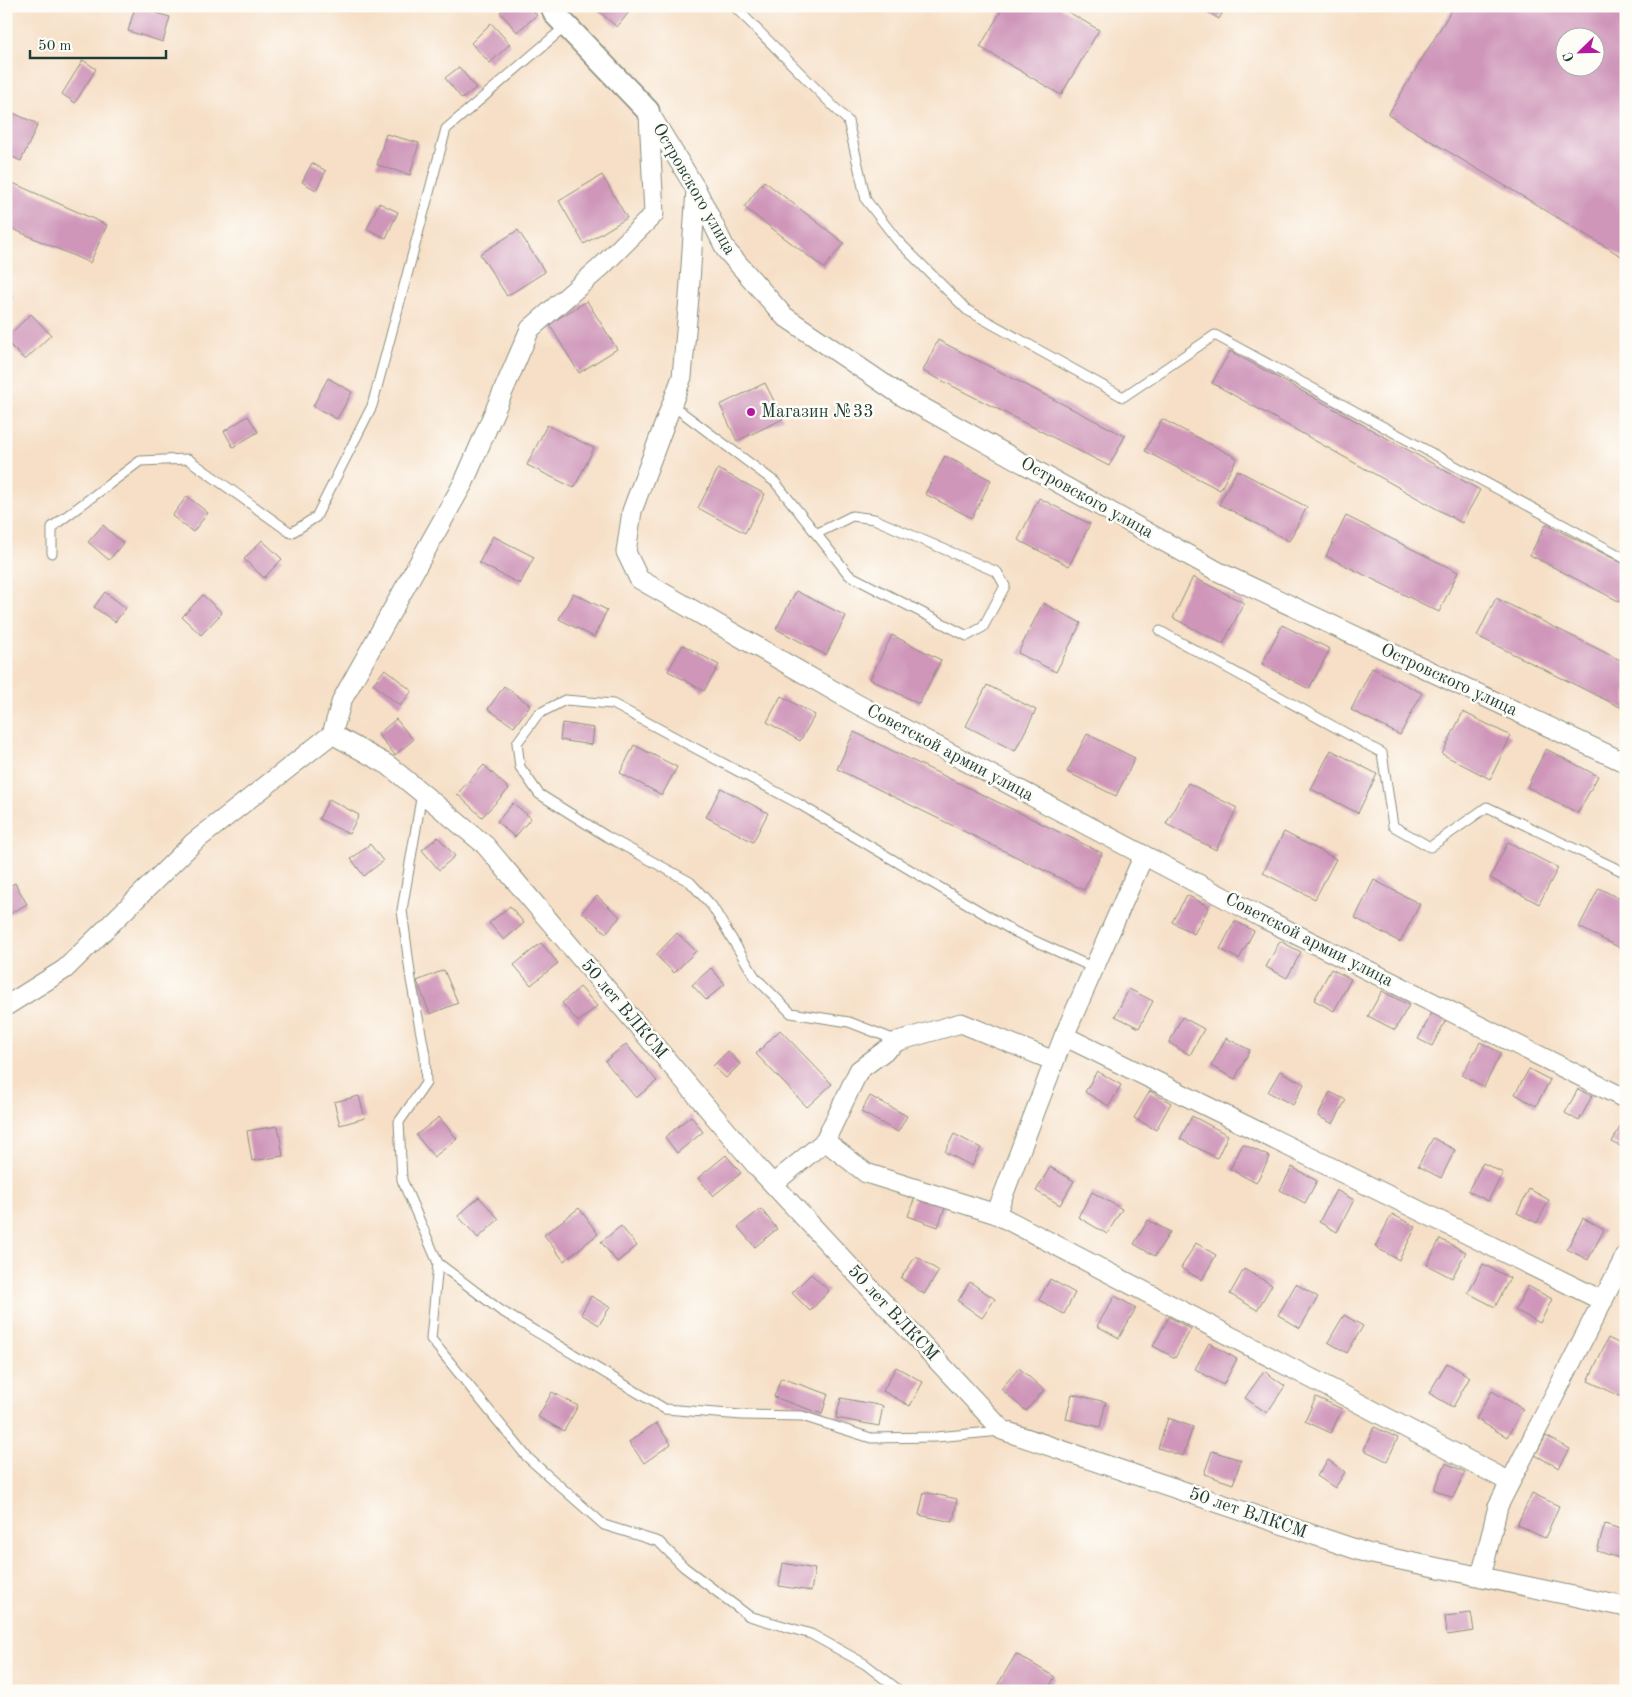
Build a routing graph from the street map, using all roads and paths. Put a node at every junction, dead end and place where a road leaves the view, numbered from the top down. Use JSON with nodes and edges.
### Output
{"nodes":[{"id":1,"x":552,"y":6,"type":"edge"},
{"id":2,"x":734,"y":6,"type":"edge"},
{"id":3,"x":566,"y":25,"type":"junction"},
{"id":4,"x":648,"y":112,"type":"junction"},
{"id":5,"x":696,"y":189,"type":"junction"},
{"id":6,"x":672,"y":405,"type":"junction"},
{"id":7,"x":816,"y":534,"type":"junction"},
{"id":8,"x":52,"y":553,"type":"dead end"},
{"id":9,"x":1626,"y":559,"type":"edge"},
{"id":10,"x":1160,"y":631,"type":"dead end"},
{"id":11,"x":332,"y":734,"type":"junction"},
{"id":12,"x":1626,"y":763,"type":"edge"},
{"id":13,"x":422,"y":793,"type":"junction"},
{"id":14,"x":1144,"y":855,"type":"junction"},
{"id":15,"x":1626,"y":873,"type":"edge"},
{"id":16,"x":1094,"y":968,"type":"junction"},
{"id":17,"x":6,"y":1006,"type":"edge"},
{"id":18,"x":1064,"y":1036,"type":"junction"},
{"id":19,"x":898,"y":1041,"type":"junction"},
{"id":20,"x":1054,"y":1061,"type":"junction"},
{"id":21,"x":1626,"y":1099,"type":"edge"},
{"id":22,"x":825,"y":1141,"type":"junction"},
{"id":23,"x":773,"y":1184,"type":"junction"},
{"id":24,"x":996,"y":1214,"type":"junction"},
{"id":25,"x":1626,"y":1255,"type":"edge"},
{"id":26,"x":438,"y":1263,"type":"junction"},
{"id":27,"x":1602,"y":1301,"type":"junction"},
{"id":28,"x":1002,"y":1430,"type":"junction"},
{"id":29,"x":1510,"y":1482,"type":"junction"},
{"id":30,"x":1481,"y":1577,"type":"junction"},
{"id":31,"x":1626,"y":1607,"type":"edge"},
{"id":32,"x":900,"y":1691,"type":"edge"}],
"edges":[{"from":1,"to":3,"type":"street"},
{"from":2,"to":9,"type":"lane"},
{"from":3,"to":4,"type":"street"},
{"from":3,"to":8,"type":"lane"},
{"from":4,"to":5,"type":"street","name":"Островского улица"},
{"from":4,"to":11,"type":"street"},
{"from":5,"to":6,"type":"street","name":"Советской армии улица"},
{"from":5,"to":12,"type":"street","name":"Островского улица"},
{"from":6,"to":7,"type":"lane"},
{"from":6,"to":14,"type":"street","name":"Советской армии улица"},
{"from":7,"to":7,"type":"lane"},
{"from":10,"to":15,"type":"lane"},
{"from":11,"to":13,"type":"street","name":"50 лет ВЛКСМ"},
{"from":11,"to":17,"type":"street"},
{"from":13,"to":23,"type":"street","name":"50 лет ВЛКСМ"},
{"from":13,"to":26,"type":"lane"},
{"from":14,"to":16,"type":"street"},
{"from":14,"to":21,"type":"street","name":"Советской армии улица"},
{"from":16,"to":18,"type":"street"},
{"from":16,"to":19,"type":"lane"},
{"from":18,"to":20,"type":"street"},
{"from":18,"to":27,"type":"street"},
{"from":19,"to":20,"type":"street"},
{"from":19,"to":22,"type":"street"},
{"from":20,"to":24,"type":"street"},
{"from":22,"to":23,"type":"street"},
{"from":22,"to":24,"type":"street"},
{"from":23,"to":28,"type":"street","name":"50 лет ВЛКСМ"},
{"from":24,"to":29,"type":"street"},
{"from":25,"to":27,"type":"street"},
{"from":26,"to":28,"type":"lane"},
{"from":26,"to":32,"type":"lane"},
{"from":27,"to":29,"type":"street"},
{"from":28,"to":30,"type":"street","name":"50 лет ВЛКСМ"},
{"from":29,"to":30,"type":"street"},
{"from":30,"to":31,"type":"street","name":"50 лет ВЛКСМ"}]}
